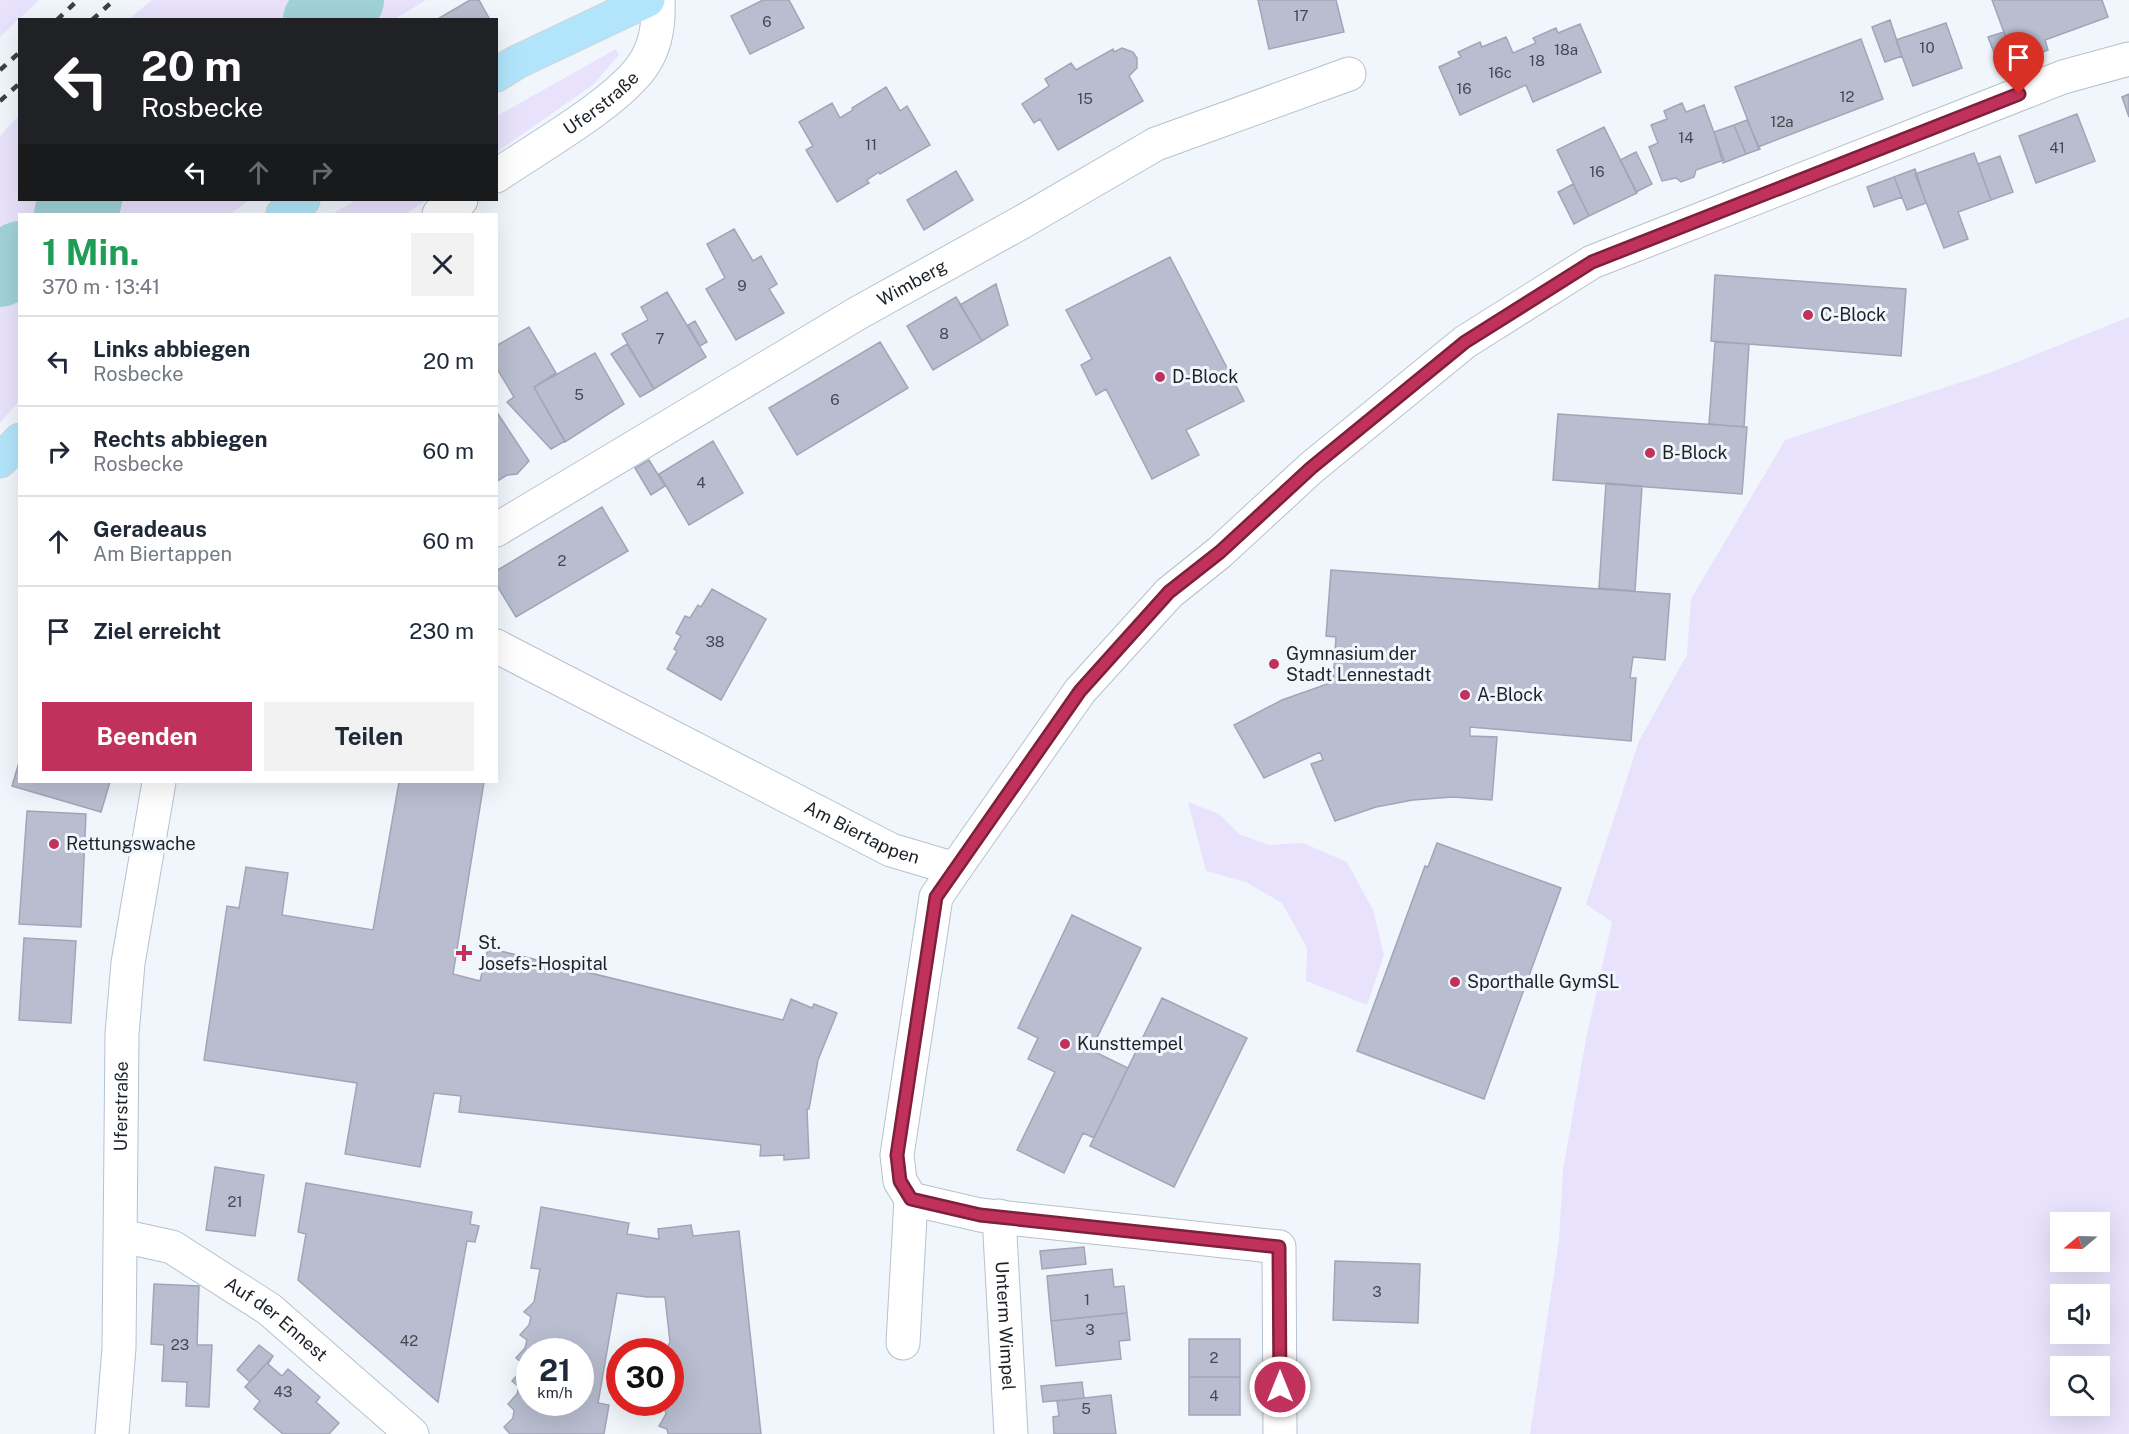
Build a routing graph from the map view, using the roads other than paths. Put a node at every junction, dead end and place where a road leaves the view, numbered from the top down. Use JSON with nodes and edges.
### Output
{"nodes":[{"id":1,"x":648,"y":0,"type":"edge"},
{"id":2,"x":658,"y":0,"type":"edge"},
{"id":3,"x":2129,"y":58,"type":"edge"},
{"id":4,"x":498,"y":74,"type":"edge"},
{"id":5,"x":1349,"y":74,"type":"dead end"},
{"id":6,"x":498,"y":175,"type":"edge"},
{"id":7,"x":302,"y":201,"type":"edge"},
{"id":8,"x":459,"y":201,"type":"edge"},
{"id":9,"x":284,"y":213,"type":"edge"},
{"id":10,"x":441,"y":213,"type":"edge"},
{"id":11,"x":18,"y":442,"type":"edge"},
{"id":12,"x":0,"y":461,"type":"edge"},
{"id":13,"x":498,"y":529,"type":"edge"},
{"id":14,"x":498,"y":647,"type":"edge"},
{"id":15,"x":159,"y":783,"type":"edge"},
{"id":16,"x":955,"y":868,"type":"junction"},
{"id":17,"x":911,"y":1199,"type":"junction"},
{"id":18,"x":999,"y":1216,"type":"junction"},
{"id":19,"x":122,"y":1236,"type":"junction"},
{"id":20,"x":903,"y":1343,"type":"dead end"},
{"id":21,"x":112,"y":1434,"type":"edge"},
{"id":22,"x":412,"y":1434,"type":"edge"},
{"id":23,"x":1011,"y":1434,"type":"edge"},
{"id":24,"x":1280,"y":1434,"type":"edge"}],
"edges":[{"from":1,"to":4,"type":"main road"},
{"from":2,"to":6,"type":"street","name":"Uferstraße"},
{"from":3,"to":16,"type":"street"},
{"from":5,"to":13,"type":"street","name":"Wimberg"},
{"from":7,"to":9,"type":"main road"},
{"from":8,"to":10,"type":"street"},
{"from":11,"to":12,"type":"main road"},
{"from":14,"to":16,"type":"street","name":"Am Biertappen"},
{"from":15,"to":19,"type":"street","name":"Uferstraße"},
{"from":16,"to":17,"type":"street"},
{"from":17,"to":18,"type":"street"},
{"from":17,"to":20,"type":"street"},
{"from":18,"to":23,"type":"street","name":"Unterm Wimpel"},
{"from":18,"to":24,"type":"street"},
{"from":19,"to":21,"type":"street","name":"Uferstraße"},
{"from":19,"to":22,"type":"street","name":"Auf der Ennest"}]}
